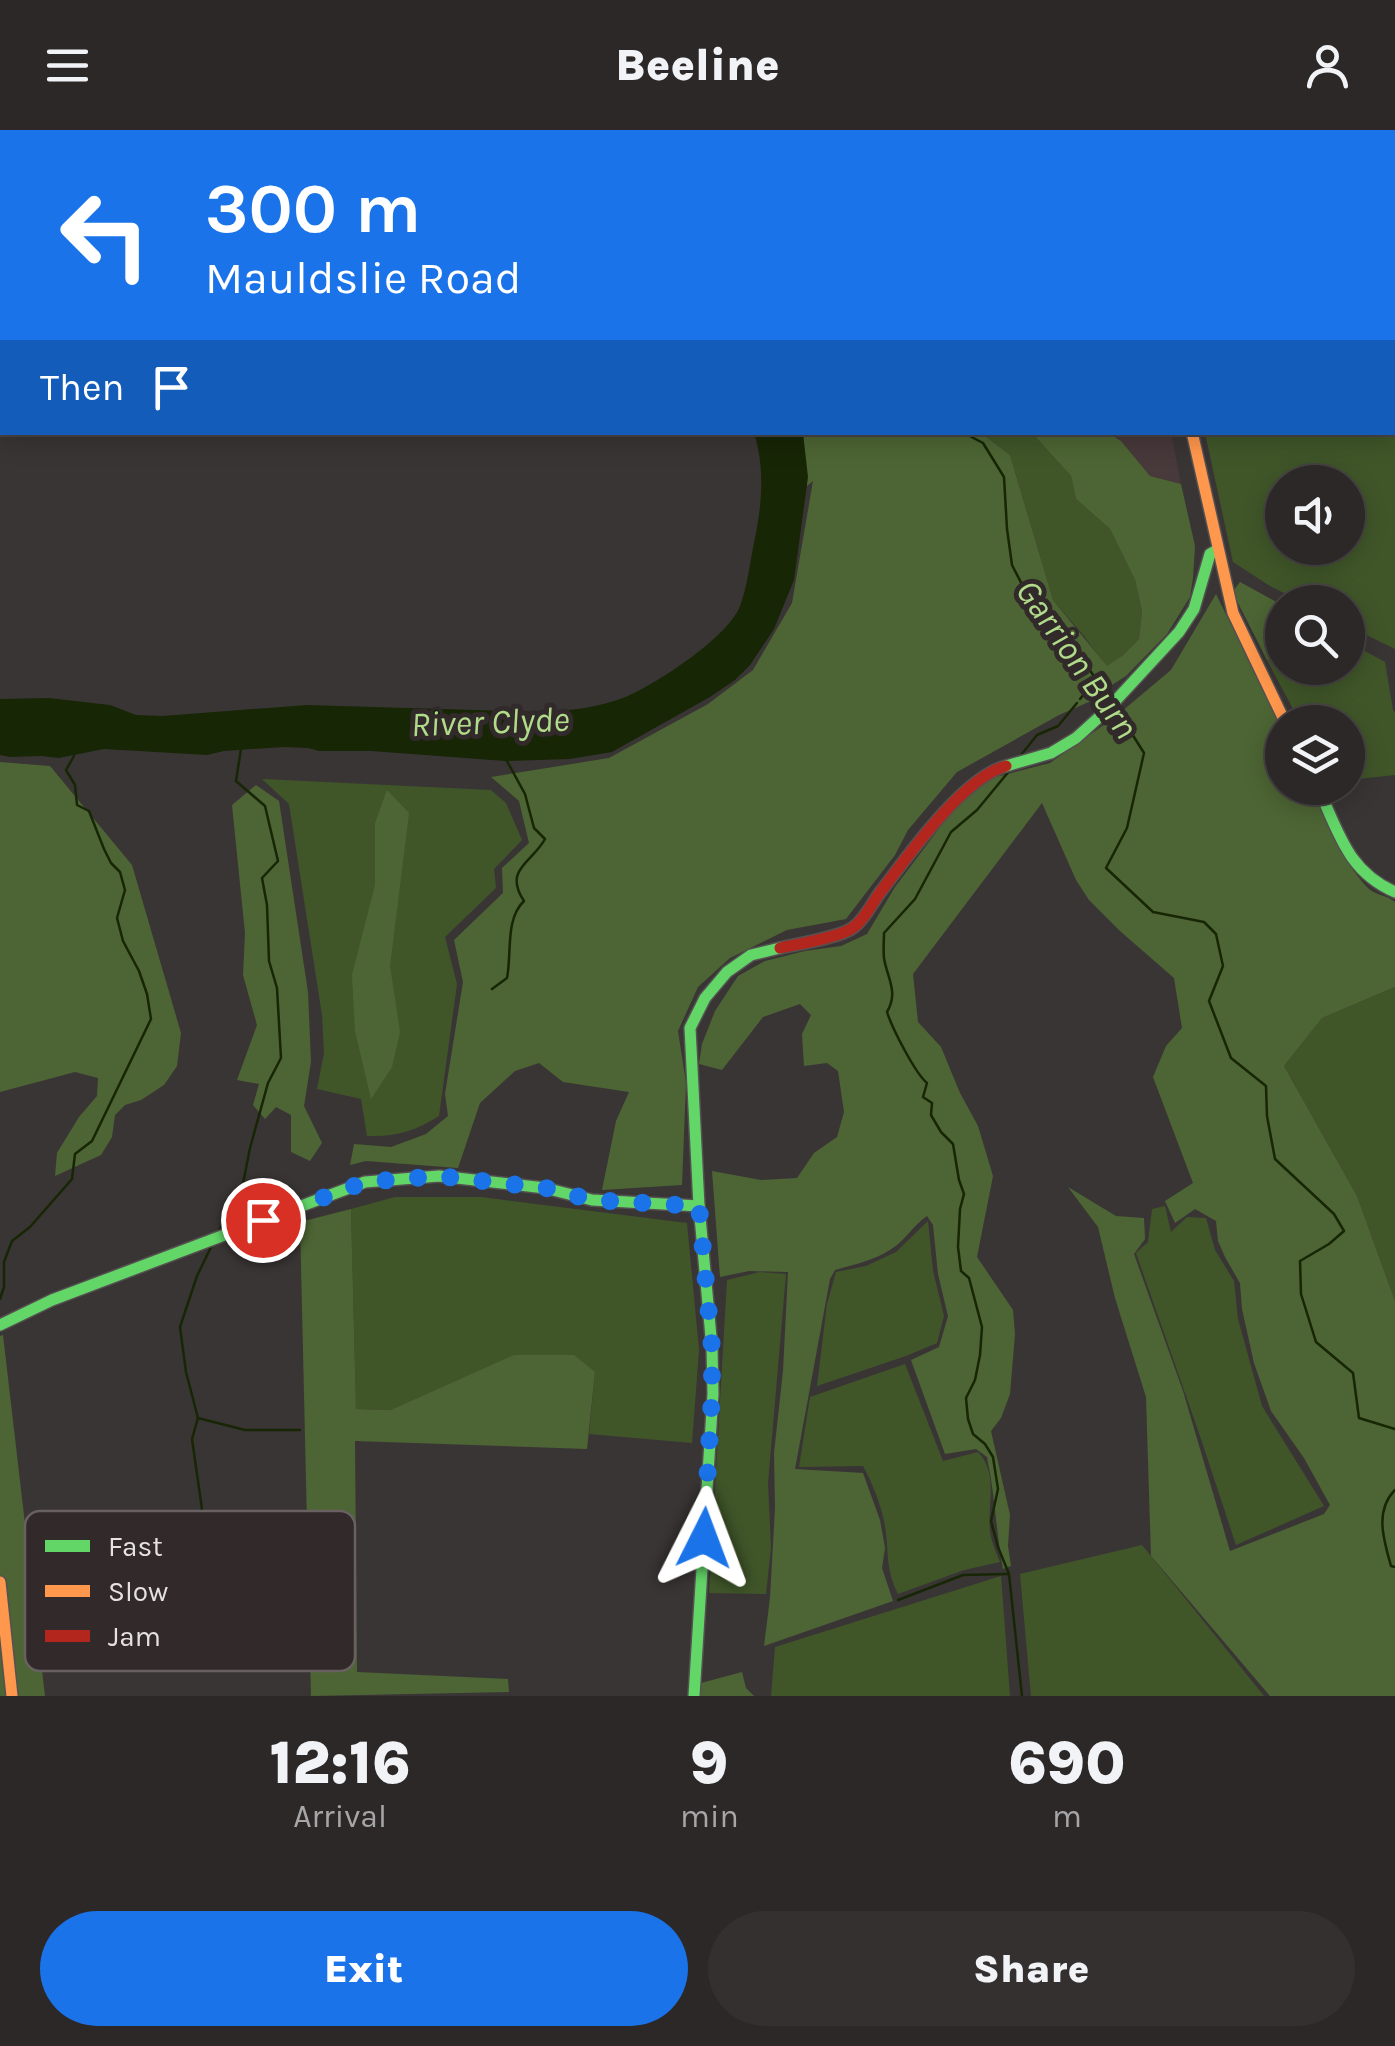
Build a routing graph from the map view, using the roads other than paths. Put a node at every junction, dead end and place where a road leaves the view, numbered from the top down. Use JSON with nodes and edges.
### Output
{"nodes":[{"id":1,"x":1193,"y":435,"type":"edge"},
{"id":2,"x":1217,"y":550,"type":"junction"},
{"id":3,"x":1278,"y":705,"type":"edge"},
{"id":4,"x":1326,"y":805,"type":"edge"},
{"id":5,"x":1395,"y":892,"type":"edge"},
{"id":6,"x":699,"y":1206,"type":"junction"},
{"id":7,"x":0,"y":1325,"type":"edge"},
{"id":8,"x":0,"y":1582,"type":"edge"},
{"id":9,"x":12,"y":1696,"type":"edge"},
{"id":10,"x":694,"y":1696,"type":"edge"}],
"edges":[{"from":1,"to":2,"type":"main road"},
{"from":2,"to":3,"type":"main road"},
{"from":2,"to":6,"type":"main road"},
{"from":4,"to":5,"type":"main road"},
{"from":6,"to":7,"type":"main road"},
{"from":6,"to":10,"type":"main road"},
{"from":8,"to":9,"type":"main road"}]}
